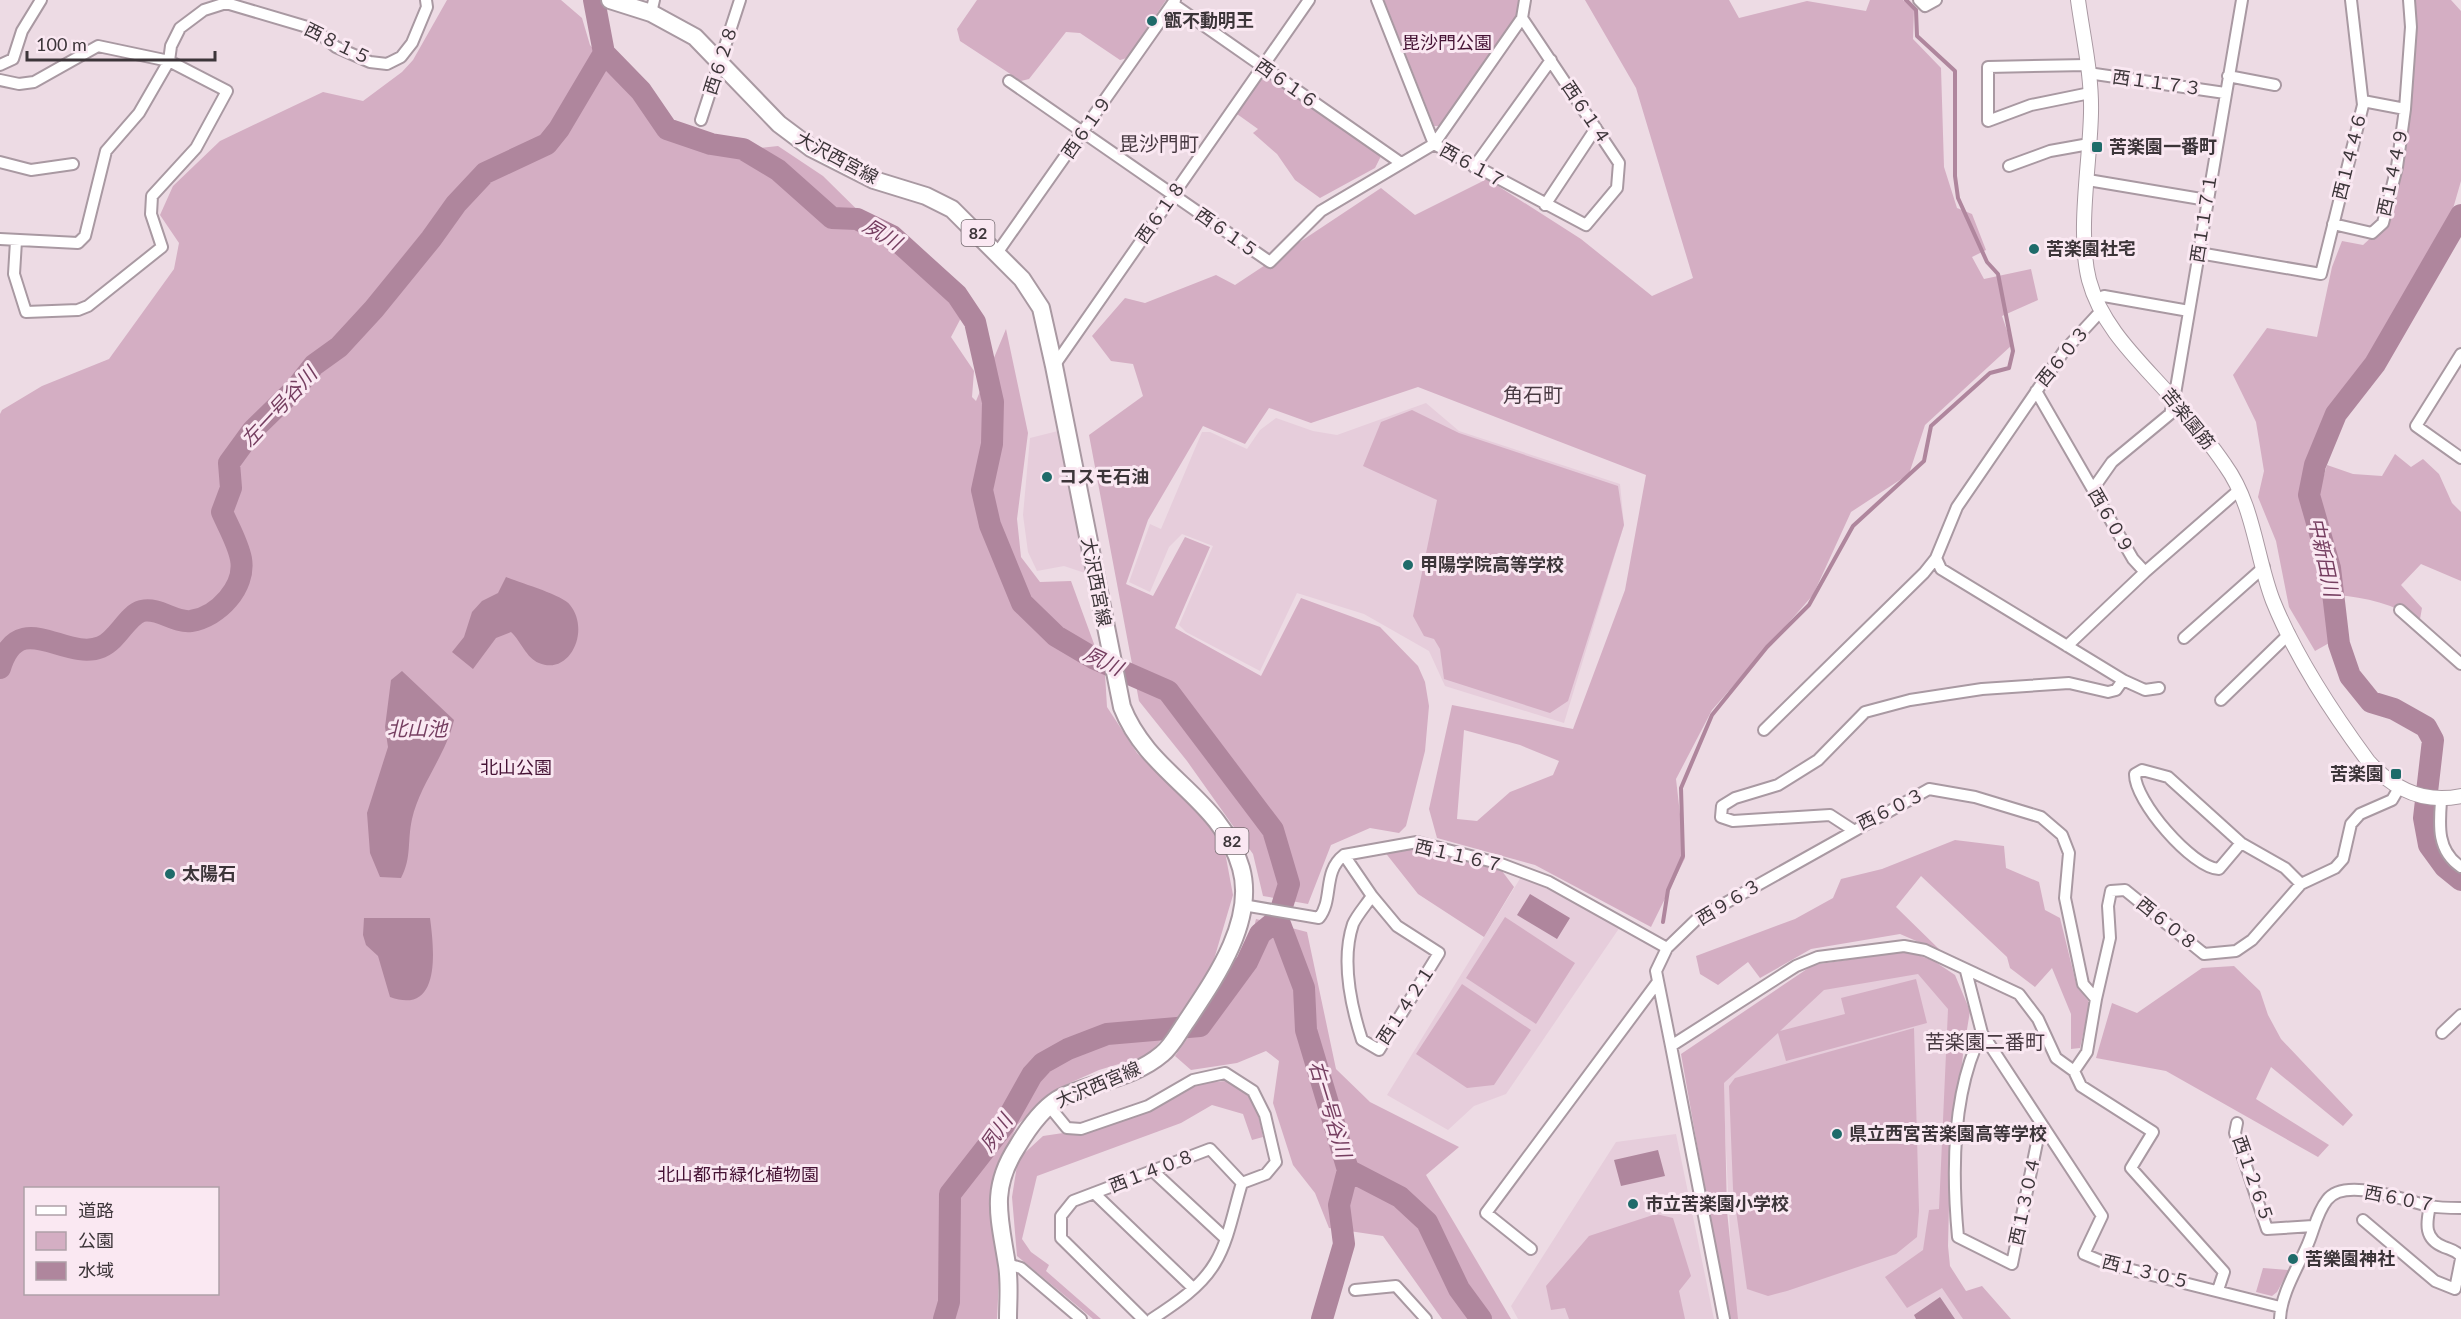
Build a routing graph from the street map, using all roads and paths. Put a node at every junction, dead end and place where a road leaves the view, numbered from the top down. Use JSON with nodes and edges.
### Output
{"nodes":[{"id":1,"x":40,"y":0,"type":"edge"},
{"id":2,"x":426,"y":0,"type":"edge"},
{"id":3,"x":610,"y":0,"type":"edge"},
{"id":4,"x":740,"y":0,"type":"edge"},
{"id":5,"x":1308,"y":0,"type":"edge"},
{"id":6,"x":1377,"y":0,"type":"edge"},
{"id":7,"x":1525,"y":0,"type":"edge"},
{"id":8,"x":1919,"y":0,"type":"edge"},
{"id":9,"x":1936,"y":0,"type":"edge"},
{"id":10,"x":2078,"y":0,"type":"edge"},
{"id":11,"x":2242,"y":0,"type":"edge"},
{"id":12,"x":2351,"y":0,"type":"edge"},
{"id":13,"x":2409,"y":0,"type":"edge"},
{"id":14,"x":1174,"y":2,"type":"edge"},
{"id":15,"x":652,"y":7,"type":"edge"},
{"id":16,"x":1522,"y":18,"type":"junction"},
{"id":17,"x":1551,"y":60,"type":"junction"},
{"id":18,"x":169,"y":61,"type":"junction"},
{"id":19,"x":720,"y":62,"type":"junction"},
{"id":20,"x":0,"y":65,"type":"edge"},
{"id":21,"x":1262,"y":66,"type":"junction"},
{"id":22,"x":2088,"y":69,"type":"junction"},
{"id":23,"x":2228,"y":76,"type":"junction"},
{"id":24,"x":0,"y":80,"type":"edge"},
{"id":25,"x":1009,"y":81,"type":"dead end"},
{"id":26,"x":2275,"y":85,"type":"dead end"},
{"id":27,"x":2090,"y":93,"type":"junction"},
{"id":28,"x":2225,"y":93,"type":"junction"},
{"id":29,"x":2363,"y":101,"type":"junction"},
{"id":30,"x":2405,"y":109,"type":"junction"},
{"id":31,"x":700,"y":120,"type":"dead end"},
{"id":32,"x":1596,"y":129,"type":"junction"},
{"id":33,"x":1083,"y":132,"type":"junction"},
{"id":34,"x":1434,"y":144,"type":"junction"},
{"id":35,"x":2089,"y":144,"type":"junction"},
{"id":36,"x":0,"y":162,"type":"edge"},
{"id":37,"x":73,"y":164,"type":"dead end"},
{"id":38,"x":1401,"y":164,"type":"junction"},
{"id":39,"x":2009,"y":166,"type":"dead end"},
{"id":40,"x":1474,"y":167,"type":"junction"},
{"id":41,"x":2088,"y":180,"type":"junction"},
{"id":42,"x":1173,"y":196,"type":"junction"},
{"id":43,"x":2207,"y":200,"type":"junction"},
{"id":44,"x":1545,"y":205,"type":"junction"},
{"id":45,"x":2333,"y":224,"type":"junction"},
{"id":46,"x":1586,"y":225,"type":"joint"},
{"id":47,"x":0,"y":239,"type":"edge"},
{"id":48,"x":16,"y":241,"type":"junction"},
{"id":49,"x":997,"y":253,"type":"junction"},
{"id":50,"x":2199,"y":253,"type":"junction"},
{"id":51,"x":2098,"y":305,"type":"junction"},
{"id":52,"x":2189,"y":312,"type":"junction"},
{"id":53,"x":2461,"y":354,"type":"edge"},
{"id":54,"x":1054,"y":366,"type":"junction"},
{"id":55,"x":2036,"y":391,"type":"junction"},
{"id":56,"x":2174,"y":400,"type":"junction"},
{"id":57,"x":2461,"y":458,"type":"edge"},
{"id":58,"x":2093,"y":489,"type":"junction"},
{"id":59,"x":2239,"y":490,"type":"junction"},
{"id":60,"x":1936,"y":558,"type":"junction"},
{"id":61,"x":2264,"y":567,"type":"junction"},
{"id":62,"x":2145,"y":572,"type":"junction"},
{"id":63,"x":2400,"y":610,"type":"dead end"},
{"id":64,"x":2289,"y":634,"type":"junction"},
{"id":65,"x":2184,"y":638,"type":"dead end"},
{"id":66,"x":2067,"y":646,"type":"junction"},
{"id":67,"x":2461,"y":664,"type":"edge"},
{"id":68,"x":2123,"y":680,"type":"junction"},
{"id":69,"x":2159,"y":688,"type":"dead end"},
{"id":70,"x":2222,"y":700,"type":"dead end"},
{"id":71,"x":1764,"y":730,"type":"dead end"},
{"id":72,"x":2399,"y":788,"type":"junction"},
{"id":73,"x":2461,"y":796,"type":"edge"},
{"id":74,"x":2437,"y":800,"type":"junction"},
{"id":75,"x":1853,"y":830,"type":"junction"},
{"id":76,"x":2241,"y":843,"type":"junction"},
{"id":77,"x":1344,"y":855,"type":"junction"},
{"id":78,"x":2461,"y":867,"type":"edge"},
{"id":79,"x":2301,"y":884,"type":"junction"},
{"id":80,"x":1372,"y":896,"type":"junction"},
{"id":81,"x":1250,"y":905,"type":"junction"},
{"id":82,"x":1667,"y":948,"type":"junction"},
{"id":83,"x":1966,"y":970,"type":"junction"},
{"id":84,"x":1657,"y":983,"type":"junction"},
{"id":85,"x":2096,"y":999,"type":"junction"},
{"id":86,"x":2461,"y":1015,"type":"edge"},
{"id":87,"x":2442,"y":1033,"type":"dead end"},
{"id":88,"x":1982,"y":1034,"type":"junction"},
{"id":89,"x":1671,"y":1046,"type":"junction"},
{"id":90,"x":2074,"y":1071,"type":"junction"},
{"id":91,"x":1049,"y":1106,"type":"junction"},
{"id":92,"x":2041,"y":1123,"type":"junction"},
{"id":93,"x":2237,"y":1123,"type":"dead end"},
{"id":94,"x":1154,"y":1172,"type":"junction"},
{"id":95,"x":1242,"y":1183,"type":"junction"},
{"id":96,"x":1094,"y":1193,"type":"junction"},
{"id":97,"x":2430,"y":1206,"type":"junction"},
{"id":98,"x":2461,"y":1208,"type":"edge"},
{"id":99,"x":2362,"y":1220,"type":"dead end"},
{"id":100,"x":2313,"y":1226,"type":"junction"},
{"id":101,"x":1224,"y":1237,"type":"junction"},
{"id":102,"x":1532,"y":1249,"type":"dead end"},
{"id":103,"x":2461,"y":1257,"type":"edge"},
{"id":104,"x":1007,"y":1264,"type":"junction"},
{"id":105,"x":1193,"y":1288,"type":"junction"},
{"id":106,"x":1354,"y":1290,"type":"dead end"},
{"id":107,"x":2218,"y":1290,"type":"junction"},
{"id":108,"x":2280,"y":1307,"type":"junction"},
{"id":109,"x":1008,"y":1319,"type":"edge"},
{"id":110,"x":1081,"y":1319,"type":"edge"},
{"id":111,"x":1143,"y":1319,"type":"edge"},
{"id":112,"x":1152,"y":1319,"type":"edge"},
{"id":113,"x":1426,"y":1319,"type":"edge"},
{"id":114,"x":1724,"y":1319,"type":"edge"},
{"id":115,"x":2280,"y":1319,"type":"edge"}],
"edges":[{"from":1,"to":20,"type":"street"},
{"from":2,"to":18,"type":"street","name":"西８１５"},
{"from":3,"to":15,"type":"main road","name":"大沢西宮線","number":"82"},
{"from":4,"to":19,"type":"street","name":"西６２８"},
{"from":5,"to":21,"type":"street","name":"西６１８"},
{"from":6,"to":34,"type":"street","name":"西６１７"},
{"from":7,"to":16,"type":"street"},
{"from":8,"to":9,"type":"street"},
{"from":10,"to":22,"type":"street","name":"苦楽園筋"},
{"from":11,"to":23,"type":"street","name":"西１１７１"},
{"from":12,"to":29,"type":"street","name":"西１４４６"},
{"from":13,"to":30,"type":"street"},
{"from":14,"to":21,"type":"street","name":"西６１６"},
{"from":14,"to":33,"type":"street","name":"西６１９"},
{"from":15,"to":19,"type":"main road","name":"大沢西宮線","number":"82"},
{"from":16,"to":17,"type":"street","name":"西６１４"},
{"from":16,"to":34,"type":"street","name":"西６１５"},
{"from":17,"to":32,"type":"street","name":"西６１４"},
{"from":17,"to":40,"type":"street"},
{"from":18,"to":24,"type":"street"},
{"from":18,"to":48,"type":"street","name":"西８１５"},
{"from":18,"to":48,"type":"street"},
{"from":19,"to":31,"type":"street","name":"西６２８"},
{"from":19,"to":49,"type":"main road","name":"大沢西宮線","number":"82"},
{"from":21,"to":38,"type":"street","name":"西６１６"},
{"from":21,"to":42,"type":"street","name":"西６１８"},
{"from":22,"to":27,"type":"street","name":"苦楽園筋"},
{"from":22,"to":27,"type":"street","name":"西１１７３"},
{"from":22,"to":28,"type":"street","name":"西１１７３"},
{"from":23,"to":26,"type":"street"},
{"from":23,"to":28,"type":"street","name":"西１１７１"},
{"from":25,"to":33,"type":"street","name":"西６１５"},
{"from":27,"to":35,"type":"street","name":"苦楽園筋"},
{"from":28,"to":43,"type":"street","name":"西１１７１"},
{"from":29,"to":30,"type":"street","name":"西１４４９"},
{"from":29,"to":45,"type":"street","name":"西１４４６"},
{"from":30,"to":45,"type":"street","name":"西１４４９"},
{"from":32,"to":44,"type":"street"},
{"from":32,"to":46,"type":"street","name":"西６１４"},
{"from":33,"to":42,"type":"street","name":"西６１５"},
{"from":33,"to":49,"type":"street","name":"西６１９"},
{"from":34,"to":38,"type":"street","name":"西６１５"},
{"from":34,"to":40,"type":"street","name":"西６１７"},
{"from":35,"to":39,"type":"street"},
{"from":35,"to":41,"type":"street","name":"苦楽園筋"},
{"from":36,"to":37,"type":"street"},
{"from":38,"to":42,"type":"street","name":"西６１５"},
{"from":40,"to":44,"type":"street","name":"西６１７"},
{"from":41,"to":43,"type":"street"},
{"from":41,"to":51,"type":"street","name":"苦楽園筋"},
{"from":42,"to":54,"type":"street","name":"西６１８"},
{"from":43,"to":50,"type":"street","name":"西１１７１"},
{"from":44,"to":46,"type":"street","name":"西６１７"},
{"from":45,"to":50,"type":"street","name":"西１４４６"},
{"from":47,"to":48,"type":"street","name":"西８１５"},
{"from":49,"to":54,"type":"main road","name":"大沢西宮線","number":"82"},
{"from":50,"to":52,"type":"street","name":"西１１７１"},
{"from":51,"to":52,"type":"street"},
{"from":51,"to":55,"type":"street","name":"西６０３"},
{"from":51,"to":56,"type":"street","name":"苦楽園筋"},
{"from":52,"to":56,"type":"street","name":"西１１７１"},
{"from":53,"to":57,"type":"street"},
{"from":54,"to":81,"type":"main road","name":"大沢西宮線","number":"82"},
{"from":55,"to":58,"type":"street","name":"西６０９"},
{"from":55,"to":60,"type":"street","name":"西６０３"},
{"from":56,"to":58,"type":"street"},
{"from":56,"to":59,"type":"street","name":"苦楽園筋"},
{"from":58,"to":62,"type":"street","name":"西６０９"},
{"from":59,"to":61,"type":"street","name":"苦楽園筋"},
{"from":59,"to":62,"type":"street","name":"西６０９"},
{"from":60,"to":66,"type":"street"},
{"from":60,"to":71,"type":"street","name":"西６０３"},
{"from":61,"to":64,"type":"street","name":"苦楽園筋"},
{"from":61,"to":65,"type":"street"},
{"from":62,"to":66,"type":"street"},
{"from":63,"to":67,"type":"street"},
{"from":64,"to":70,"type":"street"},
{"from":64,"to":72,"type":"street","name":"苦楽園筋"},
{"from":66,"to":68,"type":"street"},
{"from":68,"to":69,"type":"street"},
{"from":68,"to":75,"type":"street","name":"西６０３"},
{"from":72,"to":74,"type":"street","name":"苦楽園筋"},
{"from":72,"to":79,"type":"street","name":"西６０８"},
{"from":73,"to":74,"type":"street"},
{"from":74,"to":78,"type":"street"},
{"from":75,"to":82,"type":"street","name":"西９６３"},
{"from":75,"to":85,"type":"street","name":"西６０３"},
{"from":76,"to":76,"type":"street"},
{"from":76,"to":79,"type":"street"},
{"from":77,"to":80,"type":"street","name":"西１４２１"},
{"from":77,"to":81,"type":"street"},
{"from":77,"to":82,"type":"street","name":"西１１６７"},
{"from":79,"to":85,"type":"street","name":"西６０８"},
{"from":80,"to":80,"type":"street","name":"西１４２１"},
{"from":81,"to":91,"type":"main road","name":"大沢西宮線","number":"82"},
{"from":82,"to":84,"type":"street","name":"西９６３"},
{"from":83,"to":88,"type":"street","name":"西１３０５"},
{"from":83,"to":89,"type":"street"},
{"from":83,"to":90,"type":"street"},
{"from":84,"to":89,"type":"street","name":"西９６３"},
{"from":84,"to":102,"type":"street"},
{"from":85,"to":90,"type":"street"},
{"from":86,"to":87,"type":"street"},
{"from":88,"to":92,"type":"street","name":"西１３０５"},
{"from":88,"to":92,"type":"street","name":"西１３０４"},
{"from":89,"to":114,"type":"street"},
{"from":90,"to":107,"type":"street"},
{"from":91,"to":95,"type":"street"},
{"from":91,"to":104,"type":"main road","name":"大沢西宮線","number":"82"},
{"from":92,"to":107,"type":"street","name":"西１３０５"},
{"from":93,"to":100,"type":"street","name":"西１２６５"},
{"from":94,"to":95,"type":"street","name":"西１４０８"},
{"from":94,"to":96,"type":"street","name":"西１４０８"},
{"from":94,"to":101,"type":"street"},
{"from":95,"to":101,"type":"street"},
{"from":96,"to":105,"type":"street"},
{"from":96,"to":111,"type":"street","name":"西１４０８"},
{"from":97,"to":98,"type":"street","name":"西６０７"},
{"from":97,"to":100,"type":"street","name":"西６０７"},
{"from":97,"to":103,"type":"street"},
{"from":99,"to":103,"type":"street"},
{"from":100,"to":108,"type":"street","name":"西６０７"},
{"from":101,"to":105,"type":"street"},
{"from":104,"to":109,"type":"main road","name":"大沢西宮線","number":"82"},
{"from":104,"to":110,"type":"street"},
{"from":105,"to":112,"type":"street"},
{"from":106,"to":113,"type":"street"},
{"from":107,"to":108,"type":"street","name":"西１３０５"},
{"from":108,"to":115,"type":"street","name":"西６０７"}]}
